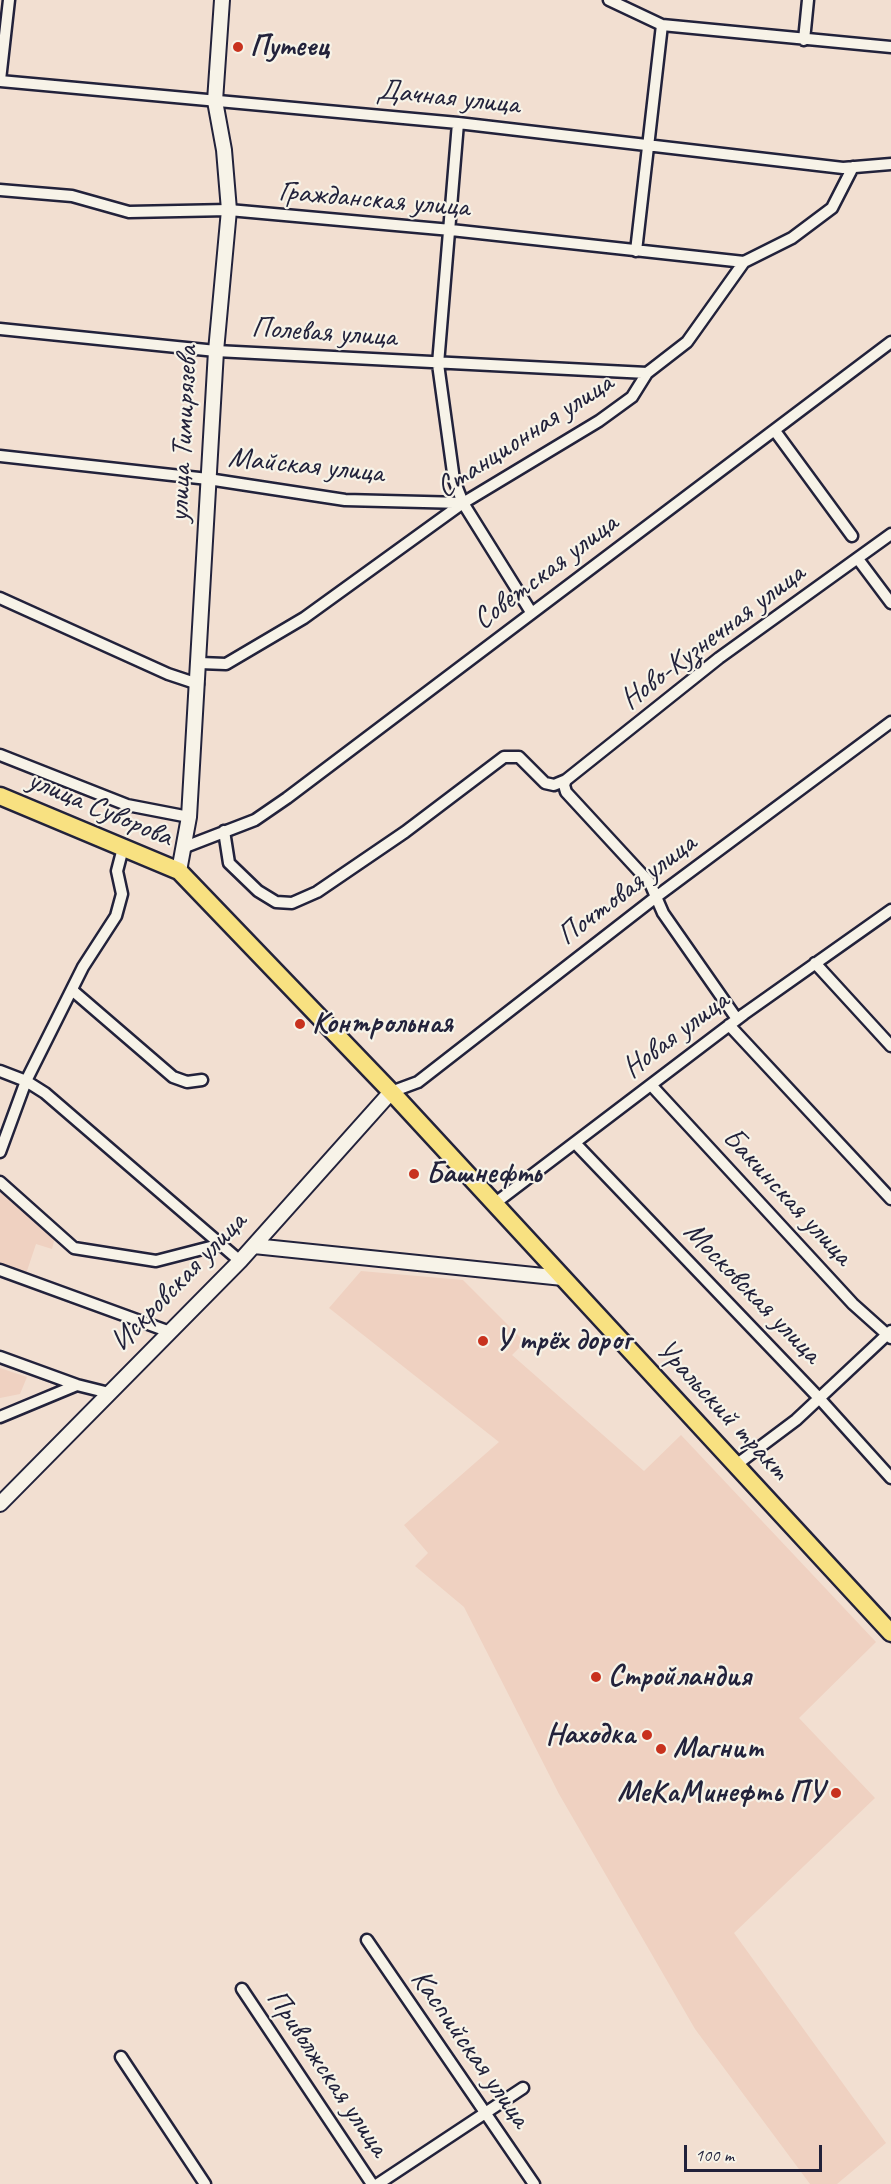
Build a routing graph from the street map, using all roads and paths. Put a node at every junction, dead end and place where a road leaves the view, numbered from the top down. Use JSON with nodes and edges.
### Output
{"nodes":[{"id":1,"x":9,"y":0,"type":"edge"},
{"id":2,"x":222,"y":0,"type":"edge"},
{"id":3,"x":609,"y":0,"type":"edge"},
{"id":4,"x":808,"y":0,"type":"edge"},
{"id":5,"x":629,"y":5,"type":"edge"},
{"id":6,"x":662,"y":25,"type":"junction"},
{"id":7,"x":804,"y":40,"type":"junction"},
{"id":8,"x":891,"y":47,"type":"edge"},
{"id":9,"x":0,"y":80,"type":"edge"},
{"id":10,"x":214,"y":101,"type":"junction"},
{"id":11,"x":458,"y":123,"type":"junction"},
{"id":12,"x":648,"y":145,"type":"junction"},
{"id":13,"x":891,"y":164,"type":"edge"},
{"id":14,"x":853,"y":167,"type":"junction"},
{"id":15,"x":0,"y":190,"type":"edge"},
{"id":16,"x":229,"y":210,"type":"junction"},
{"id":17,"x":451,"y":230,"type":"junction"},
{"id":18,"x":636,"y":251,"type":"junction"},
{"id":19,"x":744,"y":262,"type":"junction"},
{"id":20,"x":0,"y":329,"type":"edge"},
{"id":21,"x":891,"y":342,"type":"edge"},
{"id":22,"x":216,"y":351,"type":"junction"},
{"id":23,"x":438,"y":364,"type":"junction"},
{"id":24,"x":646,"y":373,"type":"junction"},
{"id":25,"x":775,"y":431,"type":"junction"},
{"id":26,"x":0,"y":456,"type":"edge"},
{"id":27,"x":208,"y":479,"type":"junction"},
{"id":28,"x":463,"y":503,"type":"junction"},
{"id":29,"x":891,"y":534,"type":"edge"},
{"id":30,"x":852,"y":536,"type":"dead end"},
{"id":31,"x":858,"y":558,"type":"junction"},
{"id":32,"x":0,"y":598,"type":"edge"},
{"id":33,"x":891,"y":603,"type":"edge"},
{"id":34,"x":531,"y":612,"type":"junction"},
{"id":35,"x":200,"y":663,"type":"junction"},
{"id":36,"x":198,"y":684,"type":"junction"},
{"id":37,"x":891,"y":722,"type":"edge"},
{"id":38,"x":0,"y":754,"type":"edge"},
{"id":39,"x":566,"y":780,"type":"junction"},
{"id":40,"x":0,"y":796,"type":"edge"},
{"id":41,"x":189,"y":817,"type":"junction"},
{"id":42,"x":224,"y":831,"type":"junction"},
{"id":43,"x":185,"y":847,"type":"junction"},
{"id":44,"x":123,"y":848,"type":"junction"},
{"id":45,"x":179,"y":871,"type":"junction"},
{"id":46,"x":656,"y":897,"type":"junction"},
{"id":47,"x":891,"y":910,"type":"edge"},
{"id":48,"x":815,"y":963,"type":"junction"},
{"id":49,"x":72,"y":990,"type":"junction"},
{"id":50,"x":733,"y":1022,"type":"junction"},
{"id":51,"x":891,"y":1047,"type":"edge"},
{"id":52,"x":0,"y":1071,"type":"edge"},
{"id":53,"x":202,"y":1080,"type":"dead end"},
{"id":54,"x":26,"y":1081,"type":"junction"},
{"id":55,"x":651,"y":1085,"type":"junction"},
{"id":56,"x":391,"y":1092,"type":"junction"},
{"id":57,"x":575,"y":1143,"type":"junction"},
{"id":58,"x":0,"y":1152,"type":"edge"},
{"id":59,"x":0,"y":1182,"type":"edge"},
{"id":60,"x":891,"y":1199,"type":"edge"},
{"id":61,"x":494,"y":1204,"type":"junction"},
{"id":62,"x":222,"y":1244,"type":"junction"},
{"id":63,"x":254,"y":1246,"type":"junction"},
{"id":64,"x":240,"y":1261,"type":"junction"},
{"id":65,"x":0,"y":1270,"type":"edge"},
{"id":66,"x":563,"y":1278,"type":"junction"},
{"id":67,"x":170,"y":1332,"type":"junction"},
{"id":68,"x":890,"y":1335,"type":"edge"},
{"id":69,"x":0,"y":1357,"type":"edge"},
{"id":70,"x":77,"y":1385,"type":"junction"},
{"id":71,"x":110,"y":1393,"type":"junction"},
{"id":72,"x":819,"y":1398,"type":"junction"},
{"id":73,"x":0,"y":1417,"type":"edge"},
{"id":74,"x":736,"y":1465,"type":"junction"},
{"id":75,"x":891,"y":1478,"type":"edge"},
{"id":76,"x":0,"y":1504,"type":"edge"},
{"id":77,"x":891,"y":1632,"type":"edge"},
{"id":78,"x":367,"y":1940,"type":"dead end"},
{"id":79,"x":242,"y":1989,"type":"dead end"},
{"id":80,"x":121,"y":2057,"type":"dead end"},
{"id":81,"x":523,"y":2088,"type":"dead end"},
{"id":82,"x":486,"y":2113,"type":"junction"},
{"id":83,"x":205,"y":2184,"type":"edge"},
{"id":84,"x":372,"y":2184,"type":"edge"},
{"id":85,"x":378,"y":2184,"type":"edge"},
{"id":86,"x":534,"y":2184,"type":"edge"}],
"edges":[{"from":1,"to":9,"type":"street"},
{"from":2,"to":10,"type":"main road","name":"улица Тимирязева"},
{"from":3,"to":5,"type":"street"},
{"from":4,"to":7,"type":"street"},
{"from":5,"to":6,"type":"street"},
{"from":6,"to":7,"type":"street"},
{"from":6,"to":12,"type":"street"},
{"from":7,"to":8,"type":"street"},
{"from":9,"to":10,"type":"street","name":"Дачная улица"},
{"from":10,"to":11,"type":"street","name":"Дачная улица"},
{"from":10,"to":16,"type":"main road","name":"улица Тимирязева"},
{"from":11,"to":12,"type":"street","name":"Дачная улица"},
{"from":11,"to":17,"type":"street"},
{"from":12,"to":14,"type":"street","name":"Дачная улица"},
{"from":12,"to":18,"type":"street"},
{"from":13,"to":14,"type":"street","name":"Дачная улица"},
{"from":14,"to":19,"type":"street","name":"Станционная улица"},
{"from":15,"to":16,"type":"street","name":"Гражданская улица"},
{"from":16,"to":17,"type":"street","name":"Гражданская улица"},
{"from":16,"to":22,"type":"main road","name":"улица Тимирязева"},
{"from":17,"to":18,"type":"street","name":"Гражданская улица"},
{"from":17,"to":23,"type":"street"},
{"from":18,"to":19,"type":"street","name":"Гражданская улица"},
{"from":19,"to":24,"type":"street","name":"Станционная улица"},
{"from":20,"to":22,"type":"street","name":"Полевая улица"},
{"from":21,"to":25,"type":"street","name":"Советская улица"},
{"from":22,"to":23,"type":"street","name":"Полевая улица"},
{"from":22,"to":27,"type":"main road","name":"улица Тимирязева"},
{"from":23,"to":24,"type":"street","name":"Полевая улица"},
{"from":23,"to":28,"type":"street"},
{"from":24,"to":28,"type":"street","name":"Станционная улица"},
{"from":25,"to":30,"type":"street"},
{"from":25,"to":34,"type":"street","name":"Советская улица"},
{"from":26,"to":27,"type":"street","name":"Майская улица"},
{"from":27,"to":28,"type":"street","name":"Майская улица"},
{"from":27,"to":35,"type":"main road","name":"улица Тимирязева"},
{"from":28,"to":34,"type":"street"},
{"from":28,"to":35,"type":"street","name":"Станционная улица"},
{"from":29,"to":31,"type":"street","name":"Ново-Кузнечная улица"},
{"from":31,"to":33,"type":"street"},
{"from":31,"to":39,"type":"street","name":"Ново-Кузнечная улица"},
{"from":32,"to":36,"type":"street"},
{"from":34,"to":42,"type":"street","name":"Советская улица"},
{"from":35,"to":36,"type":"main road","name":"улица Тимирязева"},
{"from":36,"to":41,"type":"main road","name":"улица Тимирязева"},
{"from":37,"to":46,"type":"street","name":"Почтовая улица"},
{"from":38,"to":41,"type":"street"},
{"from":39,"to":42,"type":"street"},
{"from":39,"to":46,"type":"street"},
{"from":40,"to":44,"type":"main road","name":"улица Суворова"},
{"from":41,"to":43,"type":"main road","name":"улица Тимирязева"},
{"from":42,"to":43,"type":"street","name":"Советская улица"},
{"from":43,"to":45,"type":"main road","name":"улица Тимирязева"},
{"from":44,"to":45,"type":"main road","name":"улица Суворова"},
{"from":44,"to":49,"type":"street"},
{"from":45,"to":56,"type":"main road","name":"Уральский тракт"},
{"from":46,"to":50,"type":"street"},
{"from":46,"to":56,"type":"street","name":"Почтовая улица"},
{"from":47,"to":48,"type":"street","name":"Новая улица"},
{"from":48,"to":50,"type":"street","name":"Новая улица"},
{"from":48,"to":51,"type":"street"},
{"from":49,"to":53,"type":"street"},
{"from":49,"to":54,"type":"street"},
{"from":50,"to":55,"type":"street","name":"Новая улица"},
{"from":50,"to":60,"type":"street"},
{"from":52,"to":54,"type":"street"},
{"from":54,"to":58,"type":"street"},
{"from":54,"to":62,"type":"street"},
{"from":55,"to":57,"type":"street","name":"Новая улица"},
{"from":55,"to":68,"type":"street","name":"Бакинская улица"},
{"from":56,"to":61,"type":"main road","name":"Уральский тракт"},
{"from":56,"to":63,"type":"main road","name":"Искровская улица"},
{"from":57,"to":61,"type":"street","name":"Новая улица"},
{"from":57,"to":72,"type":"street","name":"Московская улица"},
{"from":59,"to":62,"type":"street"},
{"from":61,"to":66,"type":"main road","name":"Уральский тракт"},
{"from":62,"to":64,"type":"street"},
{"from":63,"to":64,"type":"main road","name":"Искровская улица"},
{"from":63,"to":66,"type":"main road"},
{"from":64,"to":67,"type":"main road","name":"Искровская улица"},
{"from":65,"to":67,"type":"street"},
{"from":66,"to":74,"type":"main road","name":"Уральский тракт"},
{"from":67,"to":71,"type":"main road","name":"Искровская улица"},
{"from":68,"to":72,"type":"street"},
{"from":69,"to":70,"type":"street"},
{"from":70,"to":71,"type":"street"},
{"from":70,"to":73,"type":"street"},
{"from":71,"to":76,"type":"main road","name":"Искровская улица"},
{"from":72,"to":74,"type":"street"},
{"from":72,"to":75,"type":"street","name":"Московская улица"},
{"from":74,"to":77,"type":"main road","name":"Уральский тракт"},
{"from":78,"to":82,"type":"street","name":"Каспийская улица"},
{"from":79,"to":84,"type":"street","name":"Приволжская улица"},
{"from":80,"to":83,"type":"street"},
{"from":81,"to":82,"type":"street"},
{"from":82,"to":85,"type":"street"},
{"from":82,"to":86,"type":"street","name":"Каспийская улица"}]}
